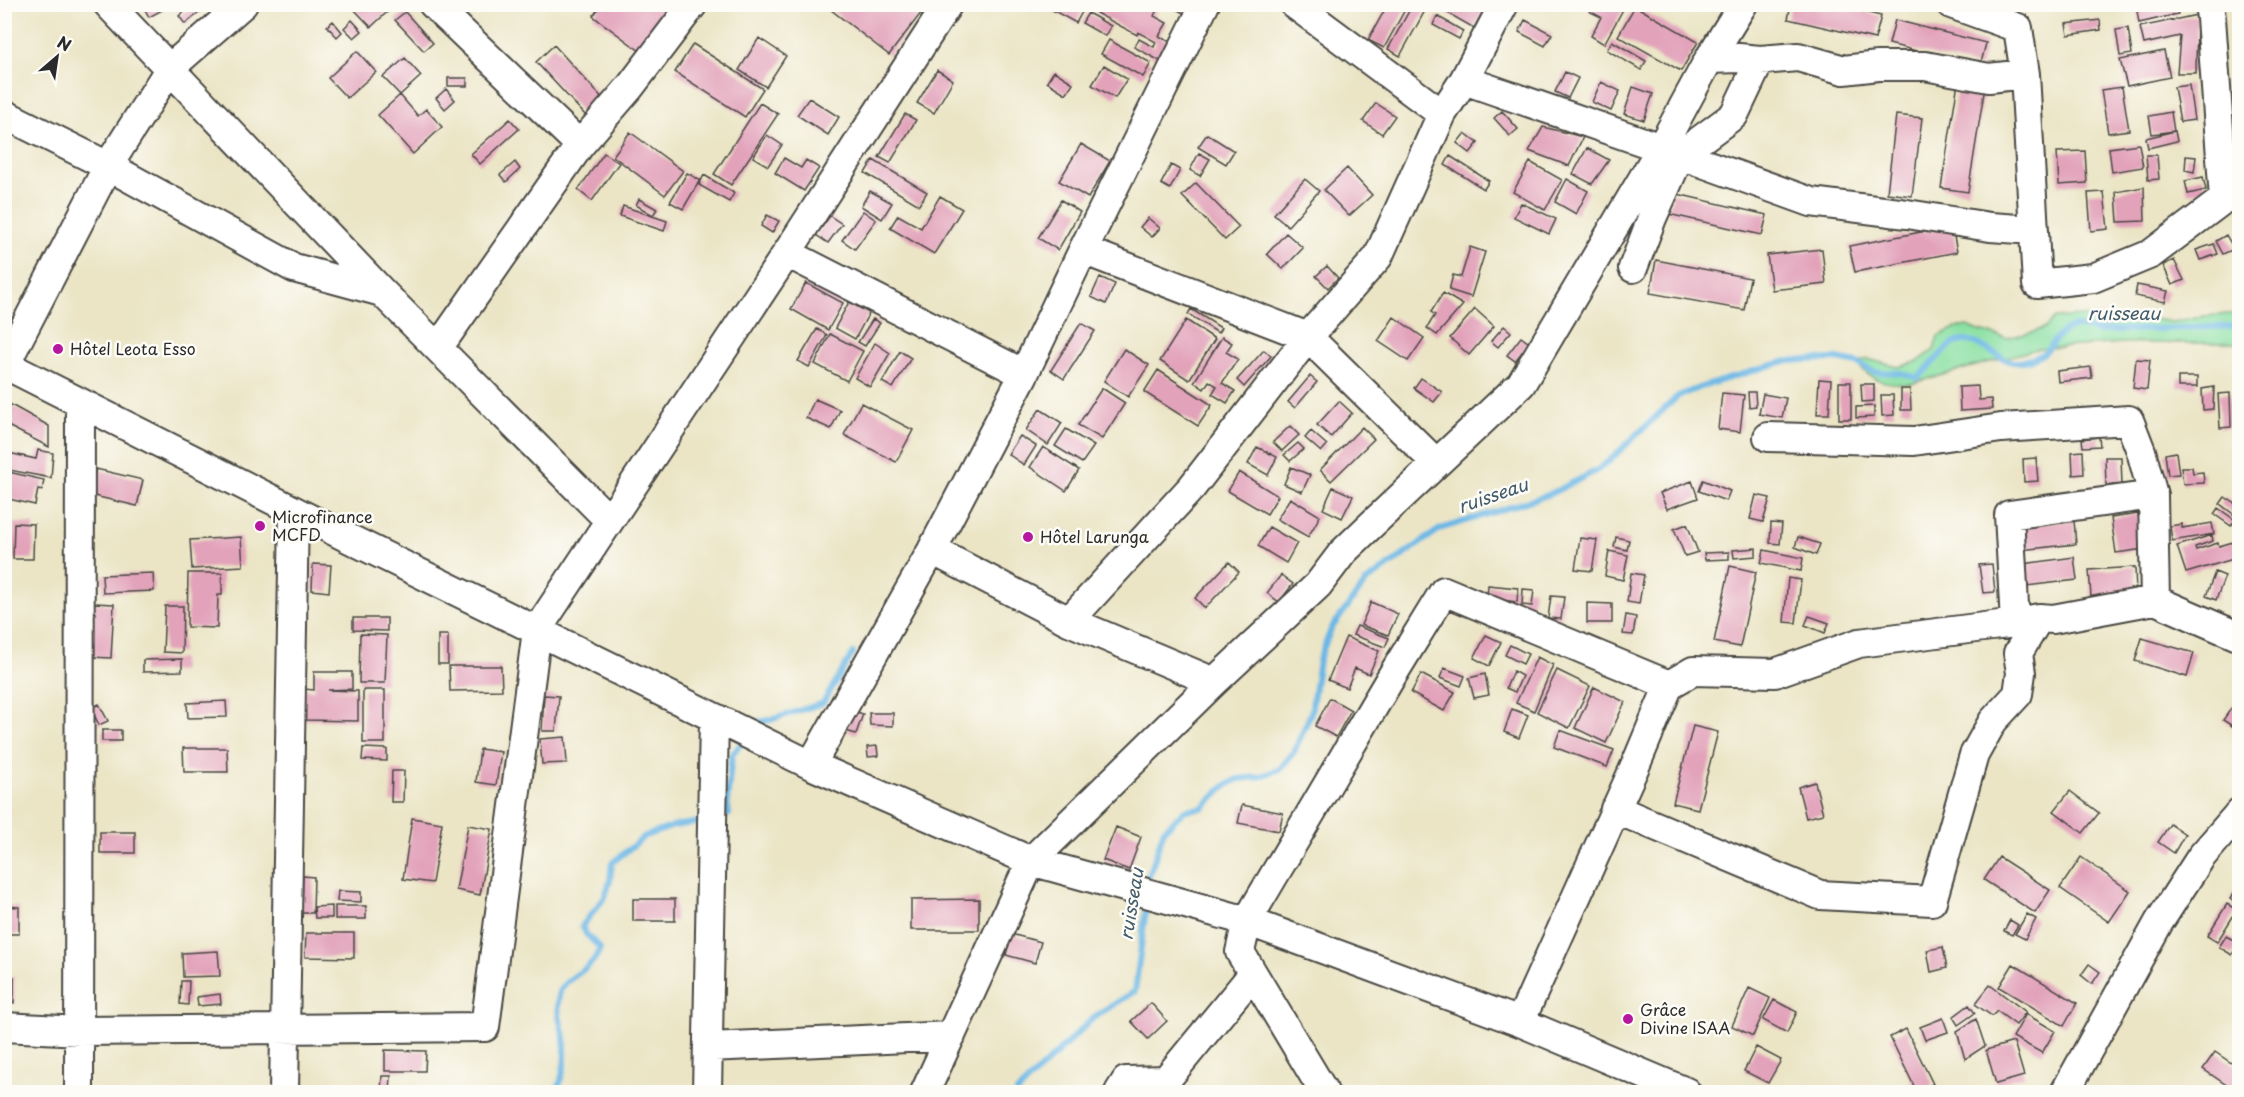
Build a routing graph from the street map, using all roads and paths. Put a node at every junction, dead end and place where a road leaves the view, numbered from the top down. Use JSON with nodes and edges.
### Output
{"nodes":[{"id":1,"x":108,"y":4,"type":"edge"},
{"id":2,"x":243,"y":4,"type":"edge"},
{"id":3,"x":433,"y":4,"type":"edge"},
{"id":4,"x":693,"y":4,"type":"edge"},
{"id":5,"x":948,"y":4,"type":"edge"},
{"id":6,"x":1205,"y":4,"type":"edge"},
{"id":7,"x":1294,"y":4,"type":"edge"},
{"id":8,"x":1504,"y":4,"type":"edge"},
{"id":9,"x":1743,"y":4,"type":"edge"},
{"id":10,"x":1951,"y":4,"type":"edge"},
{"id":11,"x":2209,"y":4,"type":"edge"},
{"id":12,"x":1710,"y":59,"type":"junction"},
{"id":13,"x":1760,"y":60,"type":"junction"},
{"id":14,"x":170,"y":68,"type":"junction"},
{"id":15,"x":2025,"y":74,"type":"junction"},
{"id":16,"x":1464,"y":80,"type":"junction"},
{"id":17,"x":4,"y":114,"type":"edge"},
{"id":18,"x":1442,"y":114,"type":"junction"},
{"id":19,"x":580,"y":145,"type":"junction"},
{"id":20,"x":1671,"y":151,"type":"junction"},
{"id":21,"x":108,"y":166,"type":"junction"},
{"id":22,"x":2232,"y":197,"type":"edge"},
{"id":23,"x":2034,"y":230,"type":"junction"},
{"id":24,"x":1083,"y":250,"type":"junction"},
{"id":25,"x":787,"y":253,"type":"junction"},
{"id":26,"x":1633,"y":268,"type":"dead end"},
{"id":27,"x":382,"y":292,"type":"junction"},
{"id":28,"x":1308,"y":337,"type":"junction"},
{"id":29,"x":438,"y":348,"type":"junction"},
{"id":30,"x":5,"y":364,"type":"edge"},
{"id":31,"x":1024,"y":374,"type":"junction"},
{"id":32,"x":80,"y":403,"type":"junction"},
{"id":33,"x":1768,"y":437,"type":"dead end"},
{"id":34,"x":1436,"y":463,"type":"junction"},
{"id":35,"x":2153,"y":495,"type":"junction"},
{"id":36,"x":294,"y":511,"type":"junction"},
{"id":37,"x":609,"y":520,"type":"junction"},
{"id":38,"x":932,"y":550,"type":"junction"},
{"id":39,"x":2155,"y":600,"type":"junction"},
{"id":40,"x":2027,"y":620,"type":"junction"},
{"id":41,"x":1069,"y":621,"type":"junction"},
{"id":42,"x":537,"y":630,"type":"junction"},
{"id":43,"x":2240,"y":637,"type":"edge"},
{"id":44,"x":1214,"y":682,"type":"junction"},
{"id":45,"x":1670,"y":685,"type":"junction"},
{"id":46,"x":714,"y":718,"type":"junction"},
{"id":47,"x":811,"y":765,"type":"junction"},
{"id":48,"x":1615,"y":809,"type":"junction"},
{"id":49,"x":2239,"y":813,"type":"edge"},
{"id":50,"x":1031,"y":861,"type":"junction"},
{"id":51,"x":1247,"y":921,"type":"junction"},
{"id":52,"x":1253,"y":974,"type":"junction"},
{"id":53,"x":1520,"y":1022,"type":"junction"},
{"id":54,"x":4,"y":1027,"type":"edge"},
{"id":55,"x":285,"y":1029,"type":"junction"},
{"id":56,"x":80,"y":1031,"type":"junction"},
{"id":57,"x":951,"y":1036,"type":"junction"},
{"id":58,"x":708,"y":1047,"type":"junction"},
{"id":59,"x":1177,"y":1086,"type":"edge"},
{"id":60,"x":79,"y":1092,"type":"edge"},
{"id":61,"x":284,"y":1092,"type":"edge"},
{"id":62,"x":707,"y":1092,"type":"edge"},
{"id":63,"x":925,"y":1092,"type":"edge"},
{"id":64,"x":1119,"y":1092,"type":"edge"},
{"id":65,"x":1324,"y":1092,"type":"edge"},
{"id":66,"x":1686,"y":1092,"type":"edge"},
{"id":67,"x":2065,"y":1092,"type":"edge"}],
"edges":[{"from":1,"to":14,"type":"street"},
{"from":2,"to":14,"type":"street"},
{"from":3,"to":19,"type":"street"},
{"from":4,"to":19,"type":"street"},
{"from":5,"to":25,"type":"street"},
{"from":6,"to":24,"type":"street"},
{"from":7,"to":18,"type":"street"},
{"from":8,"to":16,"type":"street"},
{"from":9,"to":12,"type":"street"},
{"from":10,"to":15,"type":"street"},
{"from":11,"to":22,"type":"street"},
{"from":12,"to":13,"type":"street"},
{"from":12,"to":20,"type":"street"},
{"from":13,"to":15,"type":"street"},
{"from":13,"to":20,"type":"street"},
{"from":14,"to":21,"type":"street"},
{"from":14,"to":27,"type":"street"},
{"from":15,"to":23,"type":"street"},
{"from":16,"to":18,"type":"street"},
{"from":16,"to":20,"type":"street"},
{"from":17,"to":21,"type":"street"},
{"from":18,"to":28,"type":"street"},
{"from":19,"to":29,"type":"street"},
{"from":20,"to":23,"type":"street"},
{"from":20,"to":26,"type":"street"},
{"from":20,"to":34,"type":"street"},
{"from":21,"to":27,"type":"street"},
{"from":21,"to":30,"type":"street"},
{"from":22,"to":23,"type":"street"},
{"from":24,"to":28,"type":"street"},
{"from":24,"to":31,"type":"street"},
{"from":25,"to":31,"type":"street"},
{"from":25,"to":37,"type":"street"},
{"from":27,"to":29,"type":"street"},
{"from":28,"to":34,"type":"street"},
{"from":28,"to":41,"type":"street"},
{"from":29,"to":37,"type":"street"},
{"from":30,"to":32,"type":"street"},
{"from":31,"to":38,"type":"street"},
{"from":32,"to":36,"type":"street"},
{"from":32,"to":56,"type":"street"},
{"from":33,"to":35,"type":"street"},
{"from":34,"to":44,"type":"street"},
{"from":35,"to":39,"type":"street"},
{"from":35,"to":40,"type":"street"},
{"from":36,"to":42,"type":"street"},
{"from":36,"to":55,"type":"street"},
{"from":37,"to":42,"type":"street"},
{"from":38,"to":41,"type":"street"},
{"from":38,"to":47,"type":"street"},
{"from":39,"to":40,"type":"street"},
{"from":39,"to":43,"type":"street"},
{"from":40,"to":45,"type":"street"},
{"from":40,"to":48,"type":"street"},
{"from":41,"to":44,"type":"street"},
{"from":42,"to":46,"type":"street"},
{"from":42,"to":55,"type":"street"},
{"from":44,"to":50,"type":"street"},
{"from":45,"to":48,"type":"street"},
{"from":45,"to":51,"type":"street"},
{"from":46,"to":47,"type":"street"},
{"from":46,"to":58,"type":"street"},
{"from":47,"to":50,"type":"street"},
{"from":48,"to":53,"type":"street"},
{"from":49,"to":67,"type":"street"},
{"from":50,"to":51,"type":"street"},
{"from":50,"to":57,"type":"street"},
{"from":51,"to":52,"type":"street"},
{"from":51,"to":53,"type":"street"},
{"from":52,"to":59,"type":"street"},
{"from":52,"to":65,"type":"street"},
{"from":53,"to":66,"type":"street"},
{"from":54,"to":56,"type":"street"},
{"from":55,"to":56,"type":"street"},
{"from":55,"to":61,"type":"street"},
{"from":56,"to":60,"type":"street"},
{"from":57,"to":58,"type":"street"},
{"from":57,"to":63,"type":"street"},
{"from":58,"to":62,"type":"street"},
{"from":59,"to":64,"type":"street"}]}
